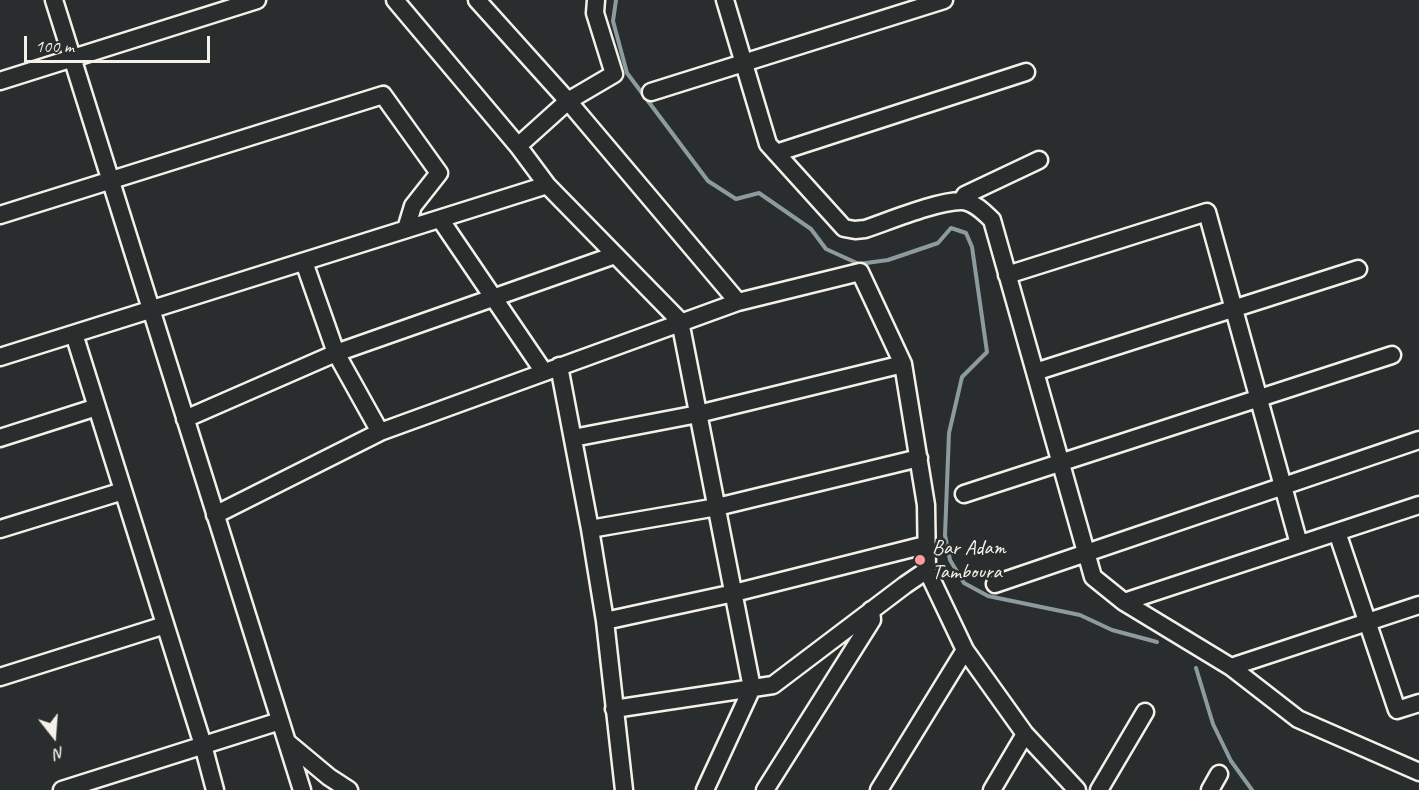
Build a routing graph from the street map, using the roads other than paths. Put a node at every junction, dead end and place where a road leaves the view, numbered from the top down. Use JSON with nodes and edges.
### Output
{"nodes":[{"id":1,"x":54,"y":0,"type":"edge"},
{"id":2,"x":257,"y":0,"type":"edge"},
{"id":3,"x":395,"y":0,"type":"edge"},
{"id":4,"x":477,"y":0,"type":"edge"},
{"id":5,"x":596,"y":0,"type":"edge"},
{"id":6,"x":725,"y":0,"type":"edge"},
{"id":7,"x":945,"y":0,"type":"edge"},
{"id":8,"x":72,"y":58,"type":"junction"},
{"id":9,"x":744,"y":63,"type":"junction"},
{"id":10,"x":1026,"y":72,"type":"dead end"},
{"id":11,"x":0,"y":81,"type":"edge"},
{"id":12,"x":651,"y":92,"type":"dead end"},
{"id":13,"x":567,"y":101,"type":"junction"},
{"id":14,"x":518,"y":146,"type":"junction"},
{"id":15,"x":776,"y":153,"type":"junction"},
{"id":16,"x":1039,"y":160,"type":"dead end"},
{"id":17,"x":111,"y":181,"type":"junction"},
{"id":18,"x":547,"y":185,"type":"junction"},
{"id":19,"x":962,"y":200,"type":"junction"},
{"id":20,"x":0,"y":215,"type":"edge"},
{"id":21,"x":440,"y":219,"type":"junction"},
{"id":22,"x":406,"y":229,"type":"junction"},
{"id":23,"x":615,"y":255,"type":"junction"},
{"id":24,"x":304,"y":262,"type":"junction"},
{"id":25,"x":1358,"y":269,"type":"dead end"},
{"id":26,"x":1007,"y":275,"type":"junction"},
{"id":27,"x":494,"y":298,"type":"junction"},
{"id":28,"x":738,"y":302,"type":"junction"},
{"id":29,"x":1233,"y":309,"type":"junction"},
{"id":30,"x":151,"y":310,"type":"junction"},
{"id":31,"x":680,"y":321,"type":"junction"},
{"id":32,"x":74,"y":334,"type":"junction"},
{"id":33,"x":336,"y":353,"type":"junction"},
{"id":34,"x":1392,"y":355,"type":"dead end"},
{"id":35,"x":0,"y":357,"type":"edge"},
{"id":36,"x":903,"y":364,"type":"junction"},
{"id":37,"x":552,"y":369,"type":"junction"},
{"id":38,"x":1035,"y":372,"type":"junction"},
{"id":39,"x":1258,"y":398,"type":"junction"},
{"id":40,"x":97,"y":407,"type":"junction"},
{"id":41,"x":699,"y":414,"type":"junction"},
{"id":42,"x":185,"y":419,"type":"junction"},
{"id":43,"x":380,"y":432,"type":"junction"},
{"id":44,"x":0,"y":438,"type":"edge"},
{"id":45,"x":573,"y":438,"type":"junction"},
{"id":46,"x":1419,"y":440,"type":"edge"},
{"id":47,"x":919,"y":458,"type":"junction"},
{"id":48,"x":1060,"y":463,"type":"junction"},
{"id":49,"x":1283,"y":486,"type":"junction"},
{"id":50,"x":123,"y":491,"type":"junction"},
{"id":51,"x":964,"y":494,"type":"dead end"},
{"id":52,"x":1419,"y":505,"type":"edge"},
{"id":53,"x":717,"y":507,"type":"junction"},
{"id":54,"x":215,"y":514,"type":"junction"},
{"id":55,"x":0,"y":529,"type":"edge"},
{"id":56,"x":591,"y":529,"type":"junction"},
{"id":57,"x":1337,"y":532,"type":"junction"},
{"id":58,"x":1299,"y":544,"type":"junction"},
{"id":59,"x":926,"y":545,"type":"junction"},
{"id":60,"x":1086,"y":553,"type":"junction"},
{"id":61,"x":927,"y":570,"type":"junction"},
{"id":62,"x":995,"y":584,"type":"dead end"},
{"id":63,"x":734,"y":593,"type":"junction"},
{"id":64,"x":1124,"y":602,"type":"junction"},
{"id":65,"x":1419,"y":605,"type":"edge"},
{"id":66,"x":871,"y":610,"type":"junction"},
{"id":67,"x":605,"y":621,"type":"junction"},
{"id":68,"x":1368,"y":622,"type":"junction"},
{"id":69,"x":165,"y":625,"type":"junction"},
{"id":70,"x":965,"y":650,"type":"junction"},
{"id":71,"x":1231,"y":667,"type":"junction"},
{"id":72,"x":0,"y":677,"type":"edge"},
{"id":73,"x":752,"y":688,"type":"junction"},
{"id":74,"x":1419,"y":703,"type":"edge"},
{"id":75,"x":614,"y":709,"type":"junction"},
{"id":76,"x":1145,"y":712,"type":"dead end"},
{"id":77,"x":280,"y":721,"type":"junction"},
{"id":78,"x":1025,"y":734,"type":"junction"},
{"id":79,"x":287,"y":742,"type":"junction"},
{"id":80,"x":203,"y":746,"type":"junction"},
{"id":81,"x":1419,"y":772,"type":"edge"},
{"id":82,"x":1219,"y":774,"type":"dead end"},
{"id":83,"x":62,"y":790,"type":"edge"},
{"id":84,"x":215,"y":790,"type":"edge"},
{"id":85,"x":302,"y":790,"type":"edge"},
{"id":86,"x":349,"y":790,"type":"edge"},
{"id":87,"x":624,"y":790,"type":"edge"},
{"id":88,"x":705,"y":790,"type":"edge"},
{"id":89,"x":765,"y":790,"type":"edge"},
{"id":90,"x":879,"y":790,"type":"edge"},
{"id":91,"x":992,"y":790,"type":"edge"},
{"id":92,"x":1077,"y":790,"type":"edge"},
{"id":93,"x":1099,"y":790,"type":"edge"},
{"id":94,"x":1210,"y":790,"type":"edge"}],
"edges":[{"from":1,"to":8,"type":"street"},
{"from":2,"to":8,"type":"street"},
{"from":3,"to":14,"type":"street"},
{"from":4,"to":13,"type":"street"},
{"from":5,"to":13,"type":"street"},
{"from":6,"to":9,"type":"street"},
{"from":7,"to":9,"type":"street"},
{"from":8,"to":11,"type":"street"},
{"from":8,"to":17,"type":"street"},
{"from":9,"to":12,"type":"street"},
{"from":9,"to":15,"type":"street"},
{"from":10,"to":15,"type":"street"},
{"from":13,"to":14,"type":"street"},
{"from":13,"to":28,"type":"street"},
{"from":14,"to":18,"type":"street"},
{"from":15,"to":19,"type":"street"},
{"from":16,"to":19,"type":"street"},
{"from":17,"to":20,"type":"street"},
{"from":17,"to":22,"type":"street"},
{"from":17,"to":30,"type":"street"},
{"from":18,"to":21,"type":"street"},
{"from":18,"to":23,"type":"street"},
{"from":19,"to":26,"type":"street"},
{"from":21,"to":22,"type":"street"},
{"from":21,"to":27,"type":"street"},
{"from":22,"to":24,"type":"street"},
{"from":23,"to":27,"type":"street"},
{"from":23,"to":31,"type":"street"},
{"from":24,"to":30,"type":"street"},
{"from":24,"to":33,"type":"street"},
{"from":25,"to":29,"type":"street"},
{"from":26,"to":29,"type":"street"},
{"from":26,"to":38,"type":"street"},
{"from":27,"to":33,"type":"street"},
{"from":27,"to":37,"type":"street"},
{"from":28,"to":31,"type":"street"},
{"from":28,"to":36,"type":"street"},
{"from":29,"to":38,"type":"street"},
{"from":29,"to":39,"type":"street"},
{"from":30,"to":32,"type":"street"},
{"from":30,"to":42,"type":"street"},
{"from":31,"to":37,"type":"street"},
{"from":31,"to":41,"type":"street"},
{"from":32,"to":35,"type":"street"},
{"from":32,"to":40,"type":"street"},
{"from":33,"to":42,"type":"street"},
{"from":33,"to":43,"type":"street"},
{"from":34,"to":39,"type":"street"},
{"from":36,"to":41,"type":"street"},
{"from":36,"to":47,"type":"street"},
{"from":37,"to":43,"type":"street"},
{"from":37,"to":45,"type":"street"},
{"from":38,"to":48,"type":"street"},
{"from":39,"to":48,"type":"street"},
{"from":39,"to":49,"type":"street"},
{"from":40,"to":44,"type":"street"},
{"from":40,"to":50,"type":"street"},
{"from":41,"to":45,"type":"street"},
{"from":41,"to":53,"type":"street"},
{"from":42,"to":54,"type":"street"},
{"from":43,"to":54,"type":"street"},
{"from":45,"to":56,"type":"street"},
{"from":46,"to":49,"type":"street"},
{"from":47,"to":53,"type":"street"},
{"from":47,"to":59,"type":"street"},
{"from":48,"to":51,"type":"street"},
{"from":48,"to":60,"type":"street"},
{"from":49,"to":58,"type":"street"},
{"from":49,"to":60,"type":"street"},
{"from":50,"to":55,"type":"street"},
{"from":50,"to":69,"type":"street"},
{"from":52,"to":57,"type":"street"},
{"from":53,"to":56,"type":"street"},
{"from":53,"to":63,"type":"street"},
{"from":54,"to":77,"type":"street"},
{"from":56,"to":67,"type":"street"},
{"from":57,"to":58,"type":"street"},
{"from":57,"to":68,"type":"street"},
{"from":58,"to":64,"type":"street"},
{"from":59,"to":61,"type":"street"},
{"from":59,"to":63,"type":"street"},
{"from":60,"to":62,"type":"street"},
{"from":60,"to":64,"type":"street"},
{"from":61,"to":66,"type":"street"},
{"from":61,"to":70,"type":"street"},
{"from":63,"to":67,"type":"street"},
{"from":63,"to":73,"type":"street"},
{"from":64,"to":71,"type":"street"},
{"from":65,"to":68,"type":"street"},
{"from":66,"to":73,"type":"street"},
{"from":66,"to":89,"type":"street"},
{"from":67,"to":75,"type":"street"},
{"from":68,"to":71,"type":"street"},
{"from":68,"to":74,"type":"street"},
{"from":69,"to":72,"type":"street"},
{"from":69,"to":80,"type":"street"},
{"from":70,"to":78,"type":"street"},
{"from":70,"to":90,"type":"street"},
{"from":71,"to":81,"type":"street"},
{"from":73,"to":75,"type":"street"},
{"from":73,"to":88,"type":"street"},
{"from":75,"to":87,"type":"street"},
{"from":76,"to":93,"type":"street"},
{"from":77,"to":79,"type":"street"},
{"from":77,"to":80,"type":"street"},
{"from":78,"to":91,"type":"street"},
{"from":78,"to":92,"type":"street"},
{"from":79,"to":85,"type":"street"},
{"from":79,"to":86,"type":"street"},
{"from":80,"to":83,"type":"street"},
{"from":80,"to":84,"type":"street"},
{"from":82,"to":94,"type":"street"}]}
